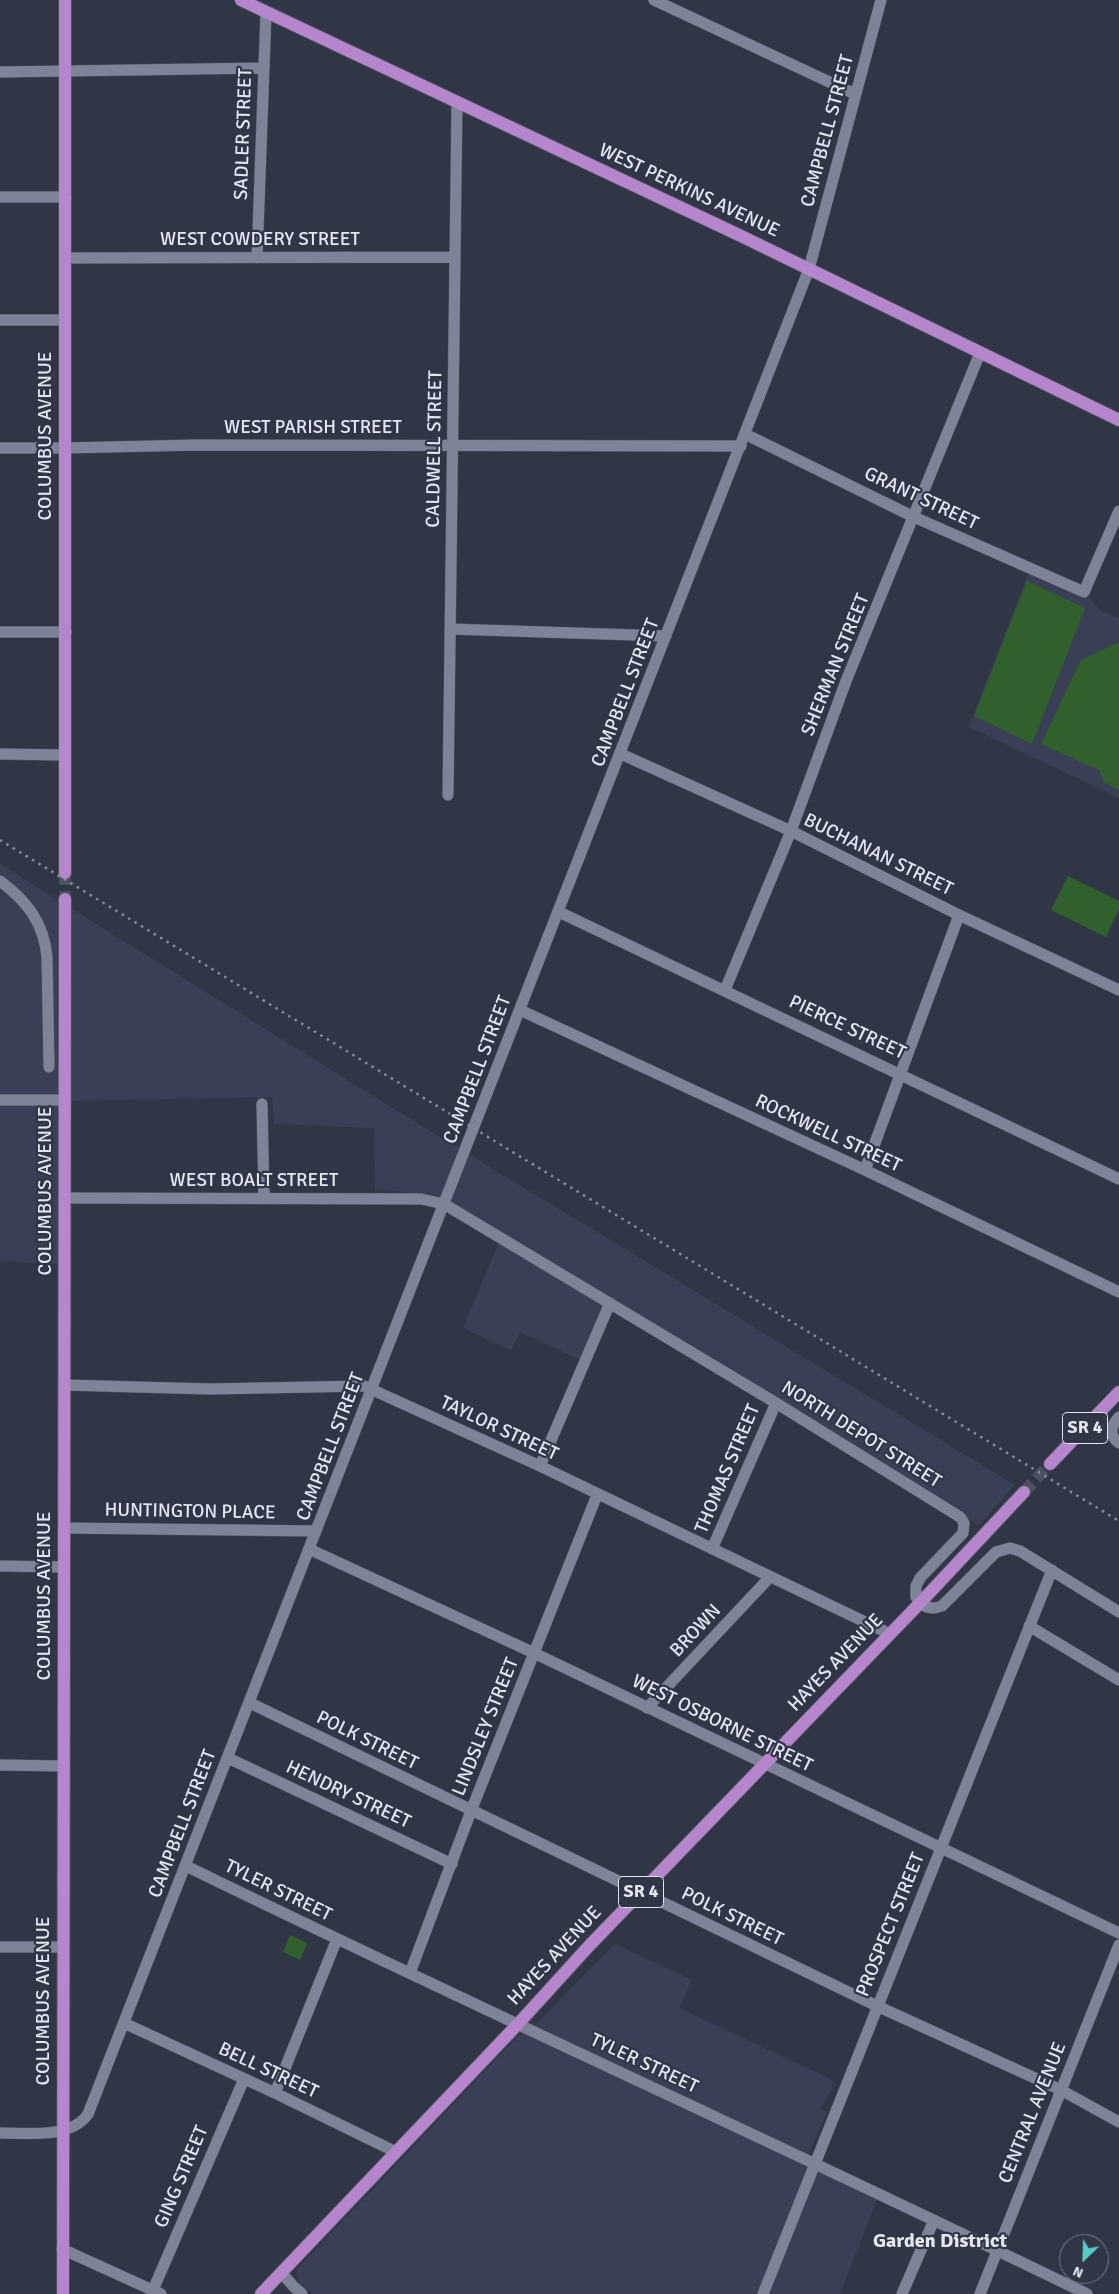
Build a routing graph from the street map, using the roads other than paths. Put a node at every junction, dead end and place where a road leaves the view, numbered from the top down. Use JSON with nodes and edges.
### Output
{"nodes":[{"id":1,"x":65,"y":0,"type":"edge"},
{"id":2,"x":242,"y":0,"type":"edge"},
{"id":3,"x":654,"y":0,"type":"edge"},
{"id":4,"x":881,"y":0,"type":"edge"},
{"id":5,"x":266,"y":12,"type":"junction"},
{"id":6,"x":264,"y":68,"type":"junction"},
{"id":7,"x":0,"y":72,"type":"edge"},
{"id":8,"x":66,"y":72,"type":"junction"},
{"id":9,"x":855,"y":94,"type":"junction"},
{"id":10,"x":457,"y":103,"type":"junction"},
{"id":11,"x":0,"y":197,"type":"edge"},
{"id":12,"x":66,"y":197,"type":"junction"},
{"id":13,"x":455,"y":257,"type":"junction"},
{"id":14,"x":66,"y":258,"type":"junction"},
{"id":15,"x":257,"y":258,"type":"junction"},
{"id":16,"x":809,"y":269,"type":"junction"},
{"id":17,"x":0,"y":320,"type":"edge"},
{"id":18,"x":65,"y":320,"type":"junction"},
{"id":19,"x":980,"y":353,"type":"junction"},
{"id":20,"x":1119,"y":420,"type":"edge"},
{"id":21,"x":746,"y":434,"type":"junction"},
{"id":22,"x":452,"y":446,"type":"junction"},
{"id":23,"x":741,"y":446,"type":"junction"},
{"id":24,"x":0,"y":448,"type":"edge"},
{"id":25,"x":65,"y":448,"type":"junction"},
{"id":26,"x":1119,"y":511,"type":"edge"},
{"id":27,"x":914,"y":516,"type":"junction"},
{"id":28,"x":450,"y":629,"type":"junction"},
{"id":29,"x":0,"y":632,"type":"edge"},
{"id":30,"x":66,"y":632,"type":"junction"},
{"id":31,"x":666,"y":636,"type":"junction"},
{"id":32,"x":0,"y":754,"type":"edge"},
{"id":33,"x":621,"y":754,"type":"junction"},
{"id":34,"x":65,"y":755,"type":"junction"},
{"id":35,"x":448,"y":795,"type":"dead end"},
{"id":36,"x":791,"y":831,"type":"junction"},
{"id":37,"x":65,"y":873,"type":"tunnel mouth"},
{"id":38,"x":0,"y":882,"type":"edge"},
{"id":39,"x":65,"y":899,"type":"tunnel mouth"},
{"id":40,"x":559,"y":912,"type":"junction"},
{"id":41,"x":958,"y":914,"type":"junction"},
{"id":42,"x":725,"y":990,"type":"junction"},
{"id":43,"x":1119,"y":990,"type":"edge"},
{"id":44,"x":520,"y":1010,"type":"junction"},
{"id":45,"x":49,"y":1066,"type":"dead end"},
{"id":46,"x":902,"y":1074,"type":"junction"},
{"id":47,"x":0,"y":1100,"type":"edge"},
{"id":48,"x":65,"y":1100,"type":"junction"},
{"id":49,"x":262,"y":1104,"type":"dead end"},
{"id":50,"x":865,"y":1170,"type":"junction"},
{"id":51,"x":1119,"y":1179,"type":"edge"},
{"id":52,"x":64,"y":1198,"type":"junction"},
{"id":53,"x":264,"y":1198,"type":"junction"},
{"id":54,"x":444,"y":1204,"type":"junction"},
{"id":55,"x":1119,"y":1292,"type":"edge"},
{"id":56,"x":610,"y":1303,"type":"junction"},
{"id":57,"x":64,"y":1385,"type":"junction"},
{"id":58,"x":372,"y":1389,"type":"junction"},
{"id":59,"x":1119,"y":1392,"type":"edge"},
{"id":60,"x":776,"y":1403,"type":"junction"},
{"id":61,"x":1119,"y":1417,"type":"edge"},
{"id":62,"x":1119,"y":1443,"type":"edge"},
{"id":63,"x":1050,"y":1464,"type":"tunnel mouth"},
{"id":64,"x":540,"y":1466,"type":"junction"},
{"id":65,"x":1024,"y":1492,"type":"tunnel mouth"},
{"id":66,"x":597,"y":1495,"type":"junction"},
{"id":67,"x":64,"y":1528,"type":"junction"},
{"id":68,"x":316,"y":1531,"type":"junction"},
{"id":69,"x":309,"y":1549,"type":"junction"},
{"id":70,"x":712,"y":1549,"type":"junction"},
{"id":71,"x":0,"y":1566,"type":"edge"},
{"id":72,"x":63,"y":1567,"type":"junction"},
{"id":73,"x":1052,"y":1570,"type":"junction"},
{"id":74,"x":770,"y":1577,"type":"junction"},
{"id":75,"x":920,"y":1603,"type":"junction"},
{"id":76,"x":1119,"y":1612,"type":"edge"},
{"id":77,"x":1030,"y":1626,"type":"junction"},
{"id":78,"x":890,"y":1634,"type":"junction"},
{"id":79,"x":534,"y":1653,"type":"junction"},
{"id":80,"x":1119,"y":1680,"type":"edge"},
{"id":81,"x":250,"y":1703,"type":"junction"},
{"id":82,"x":647,"y":1708,"type":"junction"},
{"id":83,"x":228,"y":1758,"type":"junction"},
{"id":84,"x":0,"y":1765,"type":"edge"},
{"id":85,"x":765,"y":1765,"type":"junction"},
{"id":86,"x":62,"y":1766,"type":"junction"},
{"id":87,"x":471,"y":1811,"type":"junction"},
{"id":88,"x":942,"y":1848,"type":"junction"},
{"id":89,"x":452,"y":1864,"type":"junction"},
{"id":90,"x":186,"y":1866,"type":"junction"},
{"id":91,"x":640,"y":1893,"type":"junction"},
{"id":92,"x":1119,"y":1933,"type":"edge"},
{"id":93,"x":337,"y":1939,"type":"junction"},
{"id":94,"x":1119,"y":1945,"type":"edge"},
{"id":95,"x":0,"y":1947,"type":"edge"},
{"id":96,"x":62,"y":1947,"type":"junction"},
{"id":97,"x":410,"y":1973,"type":"junction"},
{"id":98,"x":877,"y":2006,"type":"junction"},
{"id":99,"x":124,"y":2023,"type":"junction"},
{"id":100,"x":518,"y":2024,"type":"junction"},
{"id":101,"x":244,"y":2079,"type":"junction"},
{"id":102,"x":1061,"y":2090,"type":"junction"},
{"id":103,"x":275,"y":2093,"type":"junction"},
{"id":104,"x":1119,"y":2122,"type":"edge"},
{"id":105,"x":64,"y":2129,"type":"junction"},
{"id":106,"x":0,"y":2133,"type":"edge"},
{"id":107,"x":396,"y":2152,"type":"junction"},
{"id":108,"x":815,"y":2163,"type":"junction"},
{"id":109,"x":934,"y":2220,"type":"junction"},
{"id":110,"x":62,"y":2250,"type":"junction"},
{"id":111,"x":997,"y":2250,"type":"junction"},
{"id":112,"x":281,"y":2272,"type":"junction"},
{"id":113,"x":157,"y":2292,"type":"edge"},
{"id":114,"x":62,"y":2294,"type":"edge"},
{"id":115,"x":261,"y":2294,"type":"edge"},
{"id":116,"x":302,"y":2294,"type":"edge"},
{"id":117,"x":763,"y":2294,"type":"edge"},
{"id":118,"x":902,"y":2294,"type":"edge"},
{"id":119,"x":980,"y":2294,"type":"edge"},
{"id":120,"x":1087,"y":2294,"type":"edge"}],
"edges":[{"from":1,"to":8,"type":"main road","name":"COLUMBUS AVENUE"},
{"from":2,"to":5,"type":"main road","name":"WEST PERKINS AVENUE"},
{"from":3,"to":9,"type":"street"},
{"from":4,"to":9,"type":"street","name":"CAMPBELL STREET"},
{"from":5,"to":6,"type":"street","name":"SADLER STREET"},
{"from":5,"to":10,"type":"main road","name":"WEST PERKINS AVENUE"},
{"from":6,"to":8,"type":"street"},
{"from":6,"to":15,"type":"street","name":"SADLER STREET"},
{"from":7,"to":8,"type":"street"},
{"from":8,"to":12,"type":"main road","name":"COLUMBUS AVENUE"},
{"from":9,"to":16,"type":"street","name":"CAMPBELL STREET"},
{"from":10,"to":13,"type":"street","name":"CALDWELL STREET"},
{"from":10,"to":16,"type":"main road","name":"WEST PERKINS AVENUE"},
{"from":11,"to":12,"type":"street"},
{"from":12,"to":14,"type":"main road","name":"COLUMBUS AVENUE"},
{"from":13,"to":15,"type":"street","name":"WEST COWDERY STREET"},
{"from":13,"to":22,"type":"street","name":"CALDWELL STREET"},
{"from":14,"to":15,"type":"street","name":"WEST COWDERY STREET"},
{"from":14,"to":18,"type":"main road","name":"COLUMBUS AVENUE"},
{"from":16,"to":19,"type":"main road","name":"WEST PERKINS AVENUE"},
{"from":16,"to":21,"type":"street","name":"CAMPBELL STREET"},
{"from":17,"to":18,"type":"street"},
{"from":18,"to":25,"type":"main road","name":"COLUMBUS AVENUE"},
{"from":19,"to":20,"type":"main road","name":"WEST PERKINS AVENUE"},
{"from":19,"to":27,"type":"street","name":"SHERMAN STREET"},
{"from":21,"to":23,"type":"street","name":"CAMPBELL STREET"},
{"from":21,"to":27,"type":"street","name":"GRANT STREET"},
{"from":22,"to":23,"type":"street","name":"WEST PARISH STREET"},
{"from":22,"to":25,"type":"street","name":"WEST PARISH STREET"},
{"from":22,"to":28,"type":"street","name":"CALDWELL STREET"},
{"from":23,"to":31,"type":"street","name":"CAMPBELL STREET"},
{"from":24,"to":25,"type":"street","name":"WEST PARISH STREET"},
{"from":25,"to":30,"type":"main road","name":"COLUMBUS AVENUE"},
{"from":26,"to":27,"type":"street","name":"GRANT STREET"},
{"from":27,"to":36,"type":"street","name":"SHERMAN STREET"},
{"from":28,"to":31,"type":"street"},
{"from":28,"to":35,"type":"street","name":"CALDWELL STREET"},
{"from":29,"to":30,"type":"street"},
{"from":30,"to":34,"type":"main road","name":"COLUMBUS AVENUE"},
{"from":31,"to":33,"type":"street","name":"CAMPBELL STREET"},
{"from":32,"to":34,"type":"street"},
{"from":33,"to":36,"type":"street","name":"BUCHANAN STREET"},
{"from":33,"to":40,"type":"street","name":"CAMPBELL STREET"},
{"from":34,"to":37,"type":"main road","name":"COLUMBUS AVENUE"},
{"from":36,"to":41,"type":"street","name":"BUCHANAN STREET"},
{"from":36,"to":42,"type":"street","name":"SHERMAN STREET"},
{"from":38,"to":45,"type":"street"},
{"from":39,"to":48,"type":"main road","name":"COLUMBUS AVENUE"},
{"from":40,"to":42,"type":"street","name":"PIERCE STREET"},
{"from":40,"to":44,"type":"street","name":"CAMPBELL STREET"},
{"from":41,"to":43,"type":"street","name":"BUCHANAN STREET"},
{"from":41,"to":46,"type":"street"},
{"from":42,"to":46,"type":"street","name":"PIERCE STREET"},
{"from":44,"to":50,"type":"street","name":"ROCKWELL STREET"},
{"from":44,"to":54,"type":"street","name":"CAMPBELL STREET"},
{"from":46,"to":50,"type":"street"},
{"from":46,"to":51,"type":"street","name":"PIERCE STREET"},
{"from":47,"to":48,"type":"street"},
{"from":48,"to":52,"type":"main road","name":"COLUMBUS AVENUE"},
{"from":49,"to":53,"type":"street"},
{"from":50,"to":55,"type":"street","name":"ROCKWELL STREET"},
{"from":52,"to":53,"type":"street","name":"WEST BOALT STREET"},
{"from":52,"to":57,"type":"main road","name":"COLUMBUS AVENUE"},
{"from":53,"to":54,"type":"street","name":"WEST BOALT STREET"},
{"from":54,"to":56,"type":"street","name":"NORTH DEPOT STREET"},
{"from":54,"to":58,"type":"street","name":"CAMPBELL STREET"},
{"from":56,"to":60,"type":"street","name":"NORTH DEPOT STREET"},
{"from":56,"to":64,"type":"street"},
{"from":57,"to":58,"type":"street","name":"TAYLOR STREET"},
{"from":57,"to":67,"type":"main road","name":"COLUMBUS AVENUE"},
{"from":58,"to":64,"type":"street","name":"TAYLOR STREET"},
{"from":58,"to":68,"type":"street","name":"CAMPBELL STREET"},
{"from":59,"to":63,"type":"main road","number":"SR 4"},
{"from":60,"to":70,"type":"street","name":"THOMAS STREET"},
{"from":60,"to":75,"type":"street","name":"NORTH DEPOT STREET"},
{"from":61,"to":62,"type":"street"},
{"from":64,"to":66,"type":"street","name":"TAYLOR STREET"},
{"from":65,"to":75,"type":"main road","name":"HAYES AVENUE","number":"SR 4"},
{"from":66,"to":70,"type":"street","name":"TAYLOR STREET"},
{"from":66,"to":79,"type":"street","name":"LINDSLEY STREET"},
{"from":67,"to":68,"type":"street","name":"HUNTINGTON PLACE"},
{"from":67,"to":72,"type":"main road","name":"COLUMBUS AVENUE"},
{"from":68,"to":69,"type":"street","name":"CAMPBELL STREET"},
{"from":69,"to":79,"type":"street","name":"WEST OSBORNE STREET"},
{"from":69,"to":81,"type":"street","name":"CAMPBELL STREET"},
{"from":70,"to":74,"type":"street","name":"TAYLOR STREET"},
{"from":71,"to":72,"type":"street"},
{"from":72,"to":86,"type":"main road","name":"COLUMBUS AVENUE"},
{"from":73,"to":75,"type":"street"},
{"from":73,"to":76,"type":"street"},
{"from":73,"to":77,"type":"street","name":"PROSPECT STREET"},
{"from":74,"to":78,"type":"street","name":"TAYLOR STREET"},
{"from":74,"to":82,"type":"street","name":"BROWN"},
{"from":75,"to":78,"type":"main road","name":"HAYES AVENUE","number":"SR 4"},
{"from":77,"to":80,"type":"street"},
{"from":77,"to":88,"type":"street","name":"PROSPECT STREET"},
{"from":78,"to":85,"type":"main road","name":"HAYES AVENUE","number":"SR 4"},
{"from":79,"to":82,"type":"street","name":"WEST OSBORNE STREET"},
{"from":79,"to":87,"type":"street","name":"LINDSLEY STREET"},
{"from":81,"to":83,"type":"street","name":"CAMPBELL STREET"},
{"from":81,"to":87,"type":"street","name":"POLK STREET"},
{"from":82,"to":85,"type":"street","name":"WEST OSBORNE STREET"},
{"from":83,"to":89,"type":"street","name":"HENDRY STREET"},
{"from":83,"to":90,"type":"street","name":"CAMPBELL STREET"},
{"from":84,"to":86,"type":"street"},
{"from":85,"to":88,"type":"street","name":"WEST OSBORNE STREET"},
{"from":85,"to":91,"type":"main road","name":"HAYES AVENUE","number":"SR 4"},
{"from":86,"to":96,"type":"main road","name":"COLUMBUS AVENUE"},
{"from":87,"to":89,"type":"street","name":"LINDSLEY STREET"},
{"from":87,"to":91,"type":"street","name":"POLK STREET"},
{"from":88,"to":92,"type":"street","name":"WEST OSBORNE STREET"},
{"from":88,"to":98,"type":"street","name":"PROSPECT STREET"},
{"from":89,"to":97,"type":"street","name":"LINDSLEY STREET"},
{"from":90,"to":93,"type":"street","name":"TYLER STREET"},
{"from":90,"to":99,"type":"street","name":"CAMPBELL STREET"},
{"from":91,"to":98,"type":"street","name":"POLK STREET"},
{"from":91,"to":100,"type":"main road","name":"HAYES AVENUE","number":"SR 4"},
{"from":93,"to":97,"type":"street","name":"TYLER STREET"},
{"from":93,"to":103,"type":"street"},
{"from":94,"to":102,"type":"street","name":"CENTRAL AVENUE"},
{"from":95,"to":96,"type":"street"},
{"from":96,"to":105,"type":"main road","name":"COLUMBUS AVENUE"},
{"from":97,"to":100,"type":"street","name":"TYLER STREET"},
{"from":98,"to":102,"type":"street","name":"POLK STREET"},
{"from":98,"to":108,"type":"street","name":"PROSPECT STREET"},
{"from":99,"to":101,"type":"street","name":"BELL STREET"},
{"from":99,"to":105,"type":"street","name":"CAMPBELL STREET"},
{"from":100,"to":107,"type":"main road","name":"HAYES AVENUE","number":"SR 4"},
{"from":100,"to":108,"type":"street","name":"TYLER STREET"},
{"from":101,"to":103,"type":"street","name":"BELL STREET"},
{"from":101,"to":113,"type":"street","name":"GING STREET"},
{"from":102,"to":104,"type":"street","name":"POLK STREET"},
{"from":102,"to":111,"type":"street","name":"CENTRAL AVENUE"},
{"from":103,"to":107,"type":"street","name":"BELL STREET"},
{"from":105,"to":106,"type":"street"},
{"from":105,"to":110,"type":"main road","name":"COLUMBUS AVENUE"},
{"from":107,"to":112,"type":"main road","name":"HAYES AVENUE","number":"SR 4"},
{"from":108,"to":109,"type":"street","name":"TYLER STREET"},
{"from":108,"to":117,"type":"street","name":"PROSPECT STREET"},
{"from":109,"to":111,"type":"street","name":"TYLER STREET"},
{"from":109,"to":118,"type":"street"},
{"from":110,"to":113,"type":"street"},
{"from":110,"to":114,"type":"main road","name":"COLUMBUS AVENUE"},
{"from":111,"to":119,"type":"street","name":"CENTRAL AVENUE"},
{"from":111,"to":120,"type":"street","name":"TYLER STREET"},
{"from":112,"to":115,"type":"main road","name":"HAYES AVENUE","number":"SR 4"},
{"from":112,"to":116,"type":"street"}]}
